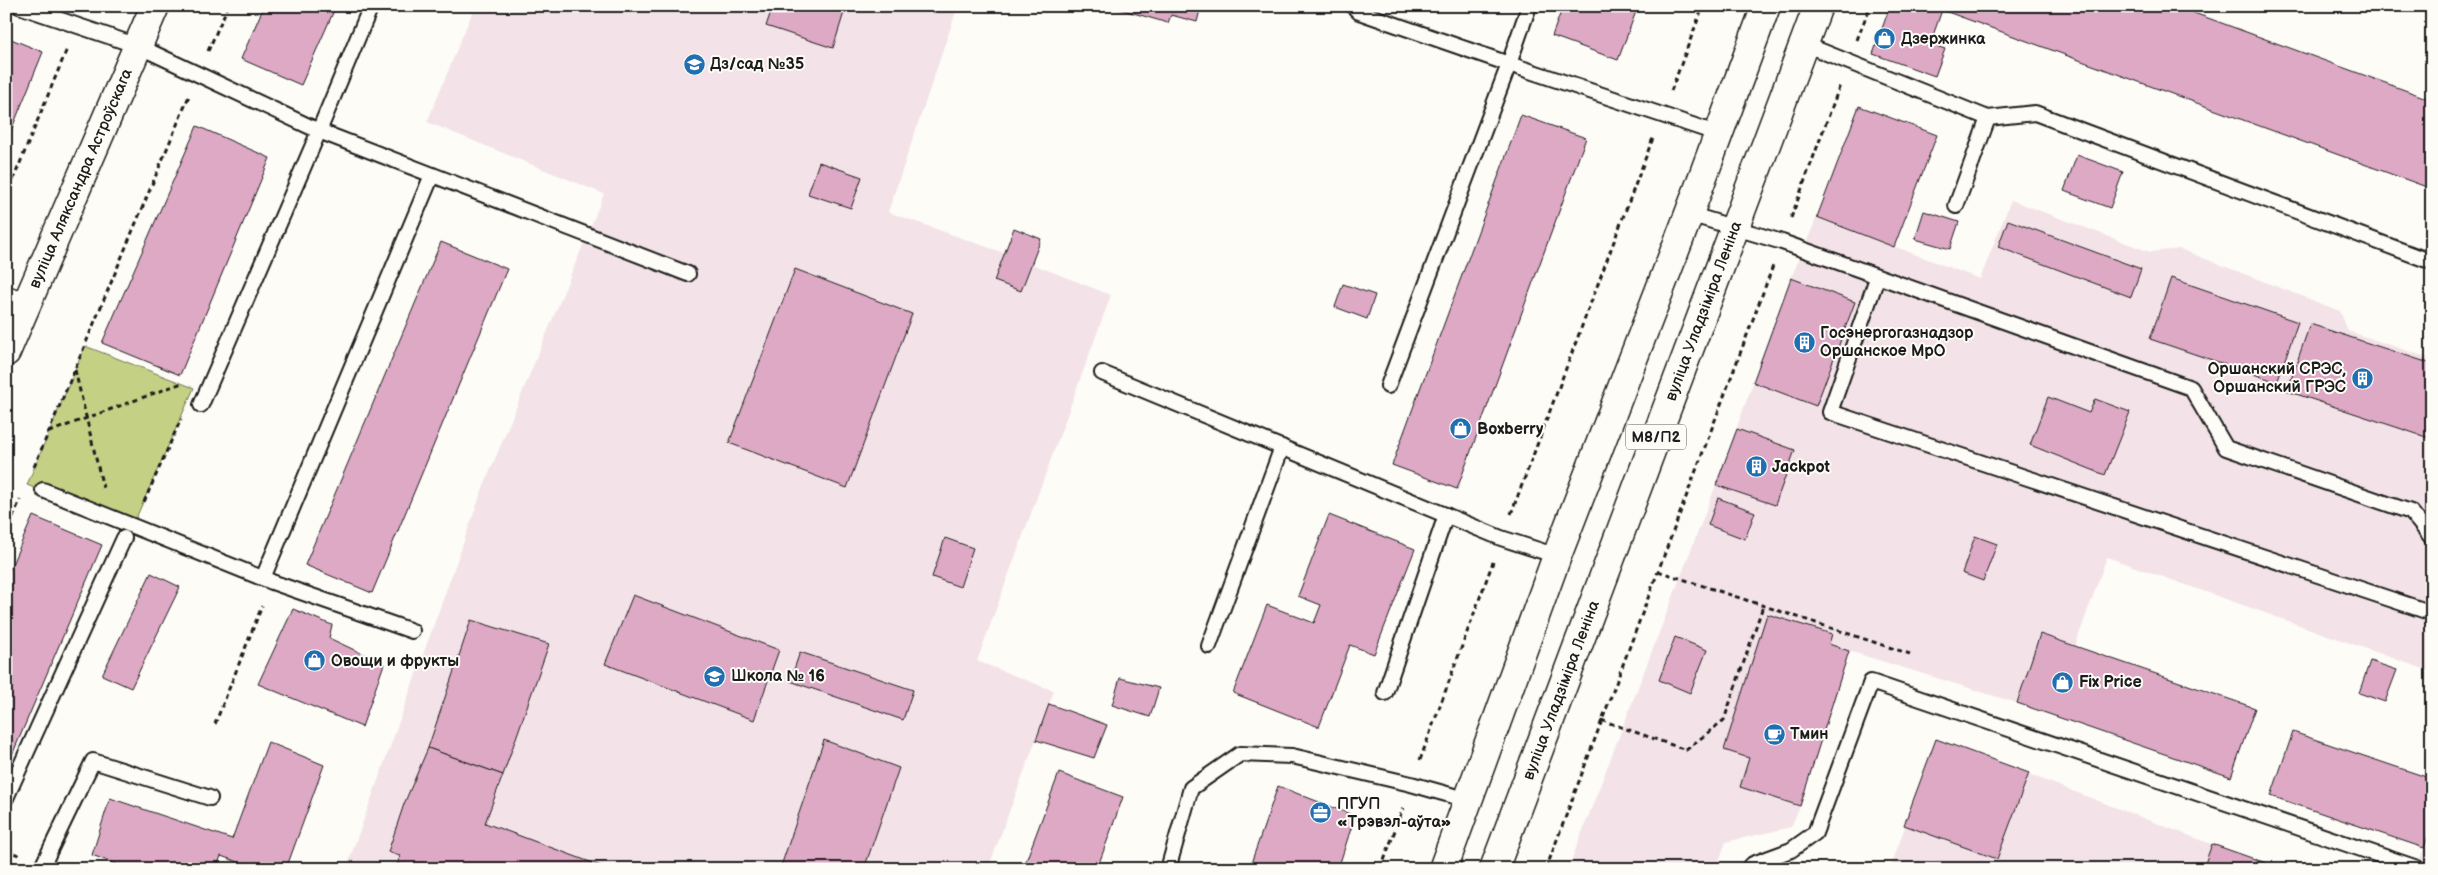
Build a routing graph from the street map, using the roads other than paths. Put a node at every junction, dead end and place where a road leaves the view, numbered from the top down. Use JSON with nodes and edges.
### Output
{"nodes":[{"id":1,"x":19,"y":6,"type":"edge"},
{"id":2,"x":155,"y":6,"type":"edge"},
{"id":3,"x":371,"y":6,"type":"edge"},
{"id":4,"x":1353,"y":6,"type":"edge"},
{"id":5,"x":1529,"y":6,"type":"edge"},
{"id":6,"x":1766,"y":6,"type":"edge"},
{"id":7,"x":1818,"y":6,"type":"edge"},
{"id":8,"x":1804,"y":44,"type":"junction"},
{"id":9,"x":138,"y":46,"type":"junction"},
{"id":10,"x":1509,"y":64,"type":"junction"},
{"id":11,"x":1988,"y":118,"type":"junction"},
{"id":12,"x":319,"y":131,"type":"junction"},
{"id":13,"x":1718,"y":134,"type":"junction"},
{"id":14,"x":432,"y":175,"type":"junction"},
{"id":15,"x":1956,"y":206,"type":"dead end"},
{"id":16,"x":1689,"y":214,"type":"junction"},
{"id":17,"x":1734,"y":228,"type":"junction"},
{"id":18,"x":2432,"y":262,"type":"edge"},
{"id":19,"x":688,"y":274,"type":"dead end"},
{"id":20,"x":1877,"y":278,"type":"junction"},
{"id":21,"x":17,"y":298,"type":"edge"},
{"id":22,"x":6,"y":352,"type":"edge"},
{"id":23,"x":1102,"y":373,"type":"dead end"},
{"id":24,"x":1388,"y":386,"type":"dead end"},
{"id":25,"x":201,"y":405,"type":"dead end"},
{"id":26,"x":1282,"y":447,"type":"junction"},
{"id":27,"x":43,"y":490,"type":"dead end"},
{"id":28,"x":1446,"y":515,"type":"junction"},
{"id":29,"x":128,"y":533,"type":"junction"},
{"id":30,"x":2432,"y":538,"type":"edge"},
{"id":31,"x":1557,"y":556,"type":"junction"},
{"id":32,"x":267,"y":580,"type":"junction"},
{"id":33,"x":2432,"y":613,"type":"edge"},
{"id":34,"x":412,"y":631,"type":"dead end"},
{"id":35,"x":1210,"y":646,"type":"dead end"},
{"id":36,"x":1385,"y":693,"type":"dead end"},
{"id":37,"x":6,"y":798,"type":"edge"},
{"id":38,"x":210,"y":798,"type":"dead end"},
{"id":39,"x":1468,"y":800,"type":"junction"},
{"id":40,"x":41,"y":869,"type":"edge"},
{"id":41,"x":1168,"y":869,"type":"edge"},
{"id":42,"x":1443,"y":869,"type":"edge"},
{"id":43,"x":1494,"y":869,"type":"edge"},
{"id":44,"x":1748,"y":869,"type":"edge"},
{"id":45,"x":2420,"y":869,"type":"edge"}],
"edges":[{"from":1,"to":9,"type":"lane"},
{"from":2,"to":9,"type":"main road","name":"вуліца Аляксандра Астроўскага"},
{"from":3,"to":12,"type":"lane"},
{"from":4,"to":10,"type":"lane"},
{"from":5,"to":10,"type":"lane"},
{"from":6,"to":13,"type":"main road","number":"М8/П2"},
{"from":7,"to":8,"type":"main road","name":"вуліца Уладзіміра Леніна","number":"М8/П2"},
{"from":8,"to":11,"type":"lane"},
{"from":8,"to":17,"type":"main road","name":"вуліца Уладзіміра Леніна","number":"М8/П2"},
{"from":9,"to":12,"type":"lane"},
{"from":9,"to":21,"type":"main road","name":"вуліца Аляксандра Астроўскага"},
{"from":10,"to":13,"type":"lane"},
{"from":10,"to":24,"type":"lane"},
{"from":11,"to":15,"type":"lane"},
{"from":11,"to":18,"type":"lane"},
{"from":12,"to":14,"type":"lane"},
{"from":12,"to":25,"type":"lane"},
{"from":13,"to":16,"type":"main road","number":"М8/П2"},
{"from":14,"to":19,"type":"lane"},
{"from":14,"to":32,"type":"lane"},
{"from":16,"to":17,"type":"lane"},
{"from":16,"to":31,"type":"main road","number":"М8/П2"},
{"from":17,"to":20,"type":"lane"},
{"from":17,"to":43,"type":"main road","name":"вуліца Уладзіміра Леніна","number":"М8/П2"},
{"from":20,"to":30,"type":"lane"},
{"from":20,"to":33,"type":"lane"},
{"from":21,"to":22,"type":"main road","name":"вуліца Аляксандра Астроўскага"},
{"from":23,"to":26,"type":"lane"},
{"from":26,"to":28,"type":"lane"},
{"from":26,"to":35,"type":"lane"},
{"from":27,"to":29,"type":"lane"},
{"from":28,"to":31,"type":"lane"},
{"from":28,"to":36,"type":"lane"},
{"from":29,"to":32,"type":"lane"},
{"from":29,"to":37,"type":"lane"},
{"from":31,"to":39,"type":"main road","number":"М8/П2"},
{"from":32,"to":34,"type":"lane"},
{"from":38,"to":40,"type":"lane"},
{"from":39,"to":41,"type":"lane"},
{"from":39,"to":42,"type":"main road","number":"М8/П2"},
{"from":44,"to":45,"type":"lane"}]}
